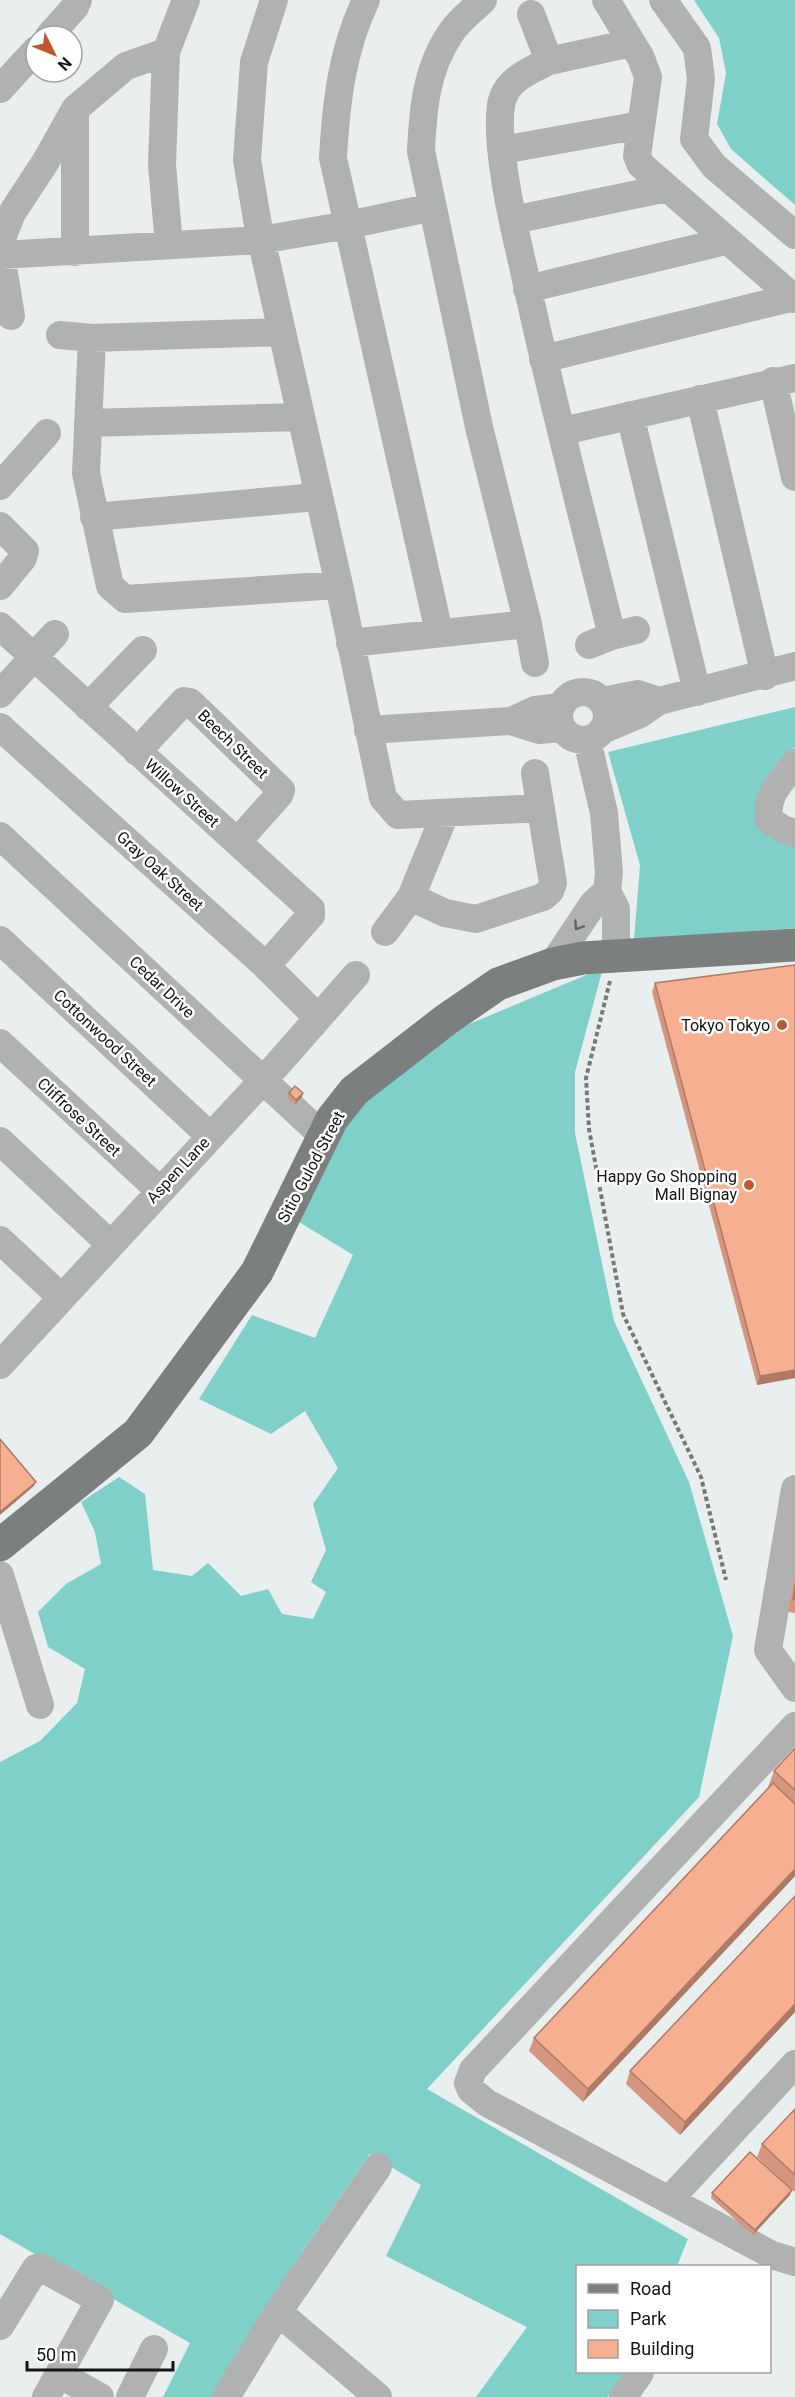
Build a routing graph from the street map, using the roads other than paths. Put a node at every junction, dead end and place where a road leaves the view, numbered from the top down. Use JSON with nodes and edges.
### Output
{"nodes":[{"id":1,"x":78,"y":0,"type":"edge"},
{"id":2,"x":186,"y":0,"type":"edge"},
{"id":3,"x":274,"y":0,"type":"edge"},
{"id":4,"x":366,"y":0,"type":"edge"},
{"id":5,"x":483,"y":0,"type":"edge"},
{"id":6,"x":606,"y":0,"type":"edge"},
{"id":7,"x":663,"y":0,"type":"edge"},
{"id":8,"x":531,"y":14,"type":"dead end"},
{"id":9,"x":60,"y":24,"type":"edge"},
{"id":10,"x":632,"y":43,"type":"junction"},
{"id":11,"x":166,"y":52,"type":"junction"},
{"id":12,"x":549,"y":61,"type":"junction"},
{"id":13,"x":24,"y":63,"type":"edge"},
{"id":14,"x":0,"y":89,"type":"edge"},
{"id":15,"x":75,"y":109,"type":"junction"},
{"id":16,"x":640,"y":125,"type":"junction"},
{"id":17,"x":502,"y":150,"type":"junction"},
{"id":18,"x":667,"y":188,"type":"junction"},
{"id":19,"x":433,"y":207,"type":"junction"},
{"id":20,"x":513,"y":220,"type":"junction"},
{"id":21,"x":348,"y":225,"type":"junction"},
{"id":22,"x":795,"y":235,"type":"edge"},
{"id":23,"x":261,"y":240,"type":"junction"},
{"id":24,"x":726,"y":241,"type":"junction"},
{"id":25,"x":169,"y":245,"type":"junction"},
{"id":26,"x":75,"y":252,"type":"junction"},
{"id":27,"x":1,"y":255,"type":"edge"},
{"id":28,"x":527,"y":289,"type":"junction"},
{"id":29,"x":794,"y":298,"type":"edge"},
{"id":30,"x":11,"y":316,"type":"dead end"},
{"id":31,"x":281,"y":332,"type":"junction"},
{"id":32,"x":60,"y":335,"type":"dead end"},
{"id":33,"x":93,"y":338,"type":"junction"},
{"id":34,"x":543,"y":359,"type":"junction"},
{"id":35,"x":784,"y":380,"type":"edge"},
{"id":36,"x":700,"y":399,"type":"junction"},
{"id":37,"x":630,"y":415,"type":"junction"},
{"id":38,"x":299,"y":417,"type":"junction"},
{"id":39,"x":88,"y":423,"type":"junction"},
{"id":40,"x":563,"y":431,"type":"junction"},
{"id":41,"x":47,"y":433,"type":"dead end"},
{"id":42,"x":795,"y":477,"type":"edge"},
{"id":43,"x":0,"y":486,"type":"edge"},
{"id":44,"x":317,"y":497,"type":"junction"},
{"id":45,"x":94,"y":517,"type":"junction"},
{"id":46,"x":0,"y":526,"type":"edge"},
{"id":47,"x":339,"y":585,"type":"junction"},
{"id":48,"x":0,"y":586,"type":"edge"},
{"id":49,"x":528,"y":624,"type":"junction"},
{"id":50,"x":0,"y":626,"type":"edge"},
{"id":51,"x":439,"y":632,"type":"junction"},
{"id":52,"x":55,"y":634,"type":"dead end"},
{"id":53,"x":612,"y":637,"type":"dead end"},
{"id":54,"x":350,"y":643,"type":"junction"},
{"id":55,"x":143,"y":650,"type":"dead end"},
{"id":56,"x":34,"y":657,"type":"junction"},
{"id":57,"x":535,"y":663,"type":"dead end"},
{"id":58,"x":795,"y":666,"type":"edge"},
{"id":59,"x":765,"y":676,"type":"junction"},
{"id":60,"x":698,"y":692,"type":"junction"},
{"id":61,"x":0,"y":693,"type":"edge"},
{"id":62,"x":659,"y":700,"type":"junction"},
{"id":63,"x":602,"y":701,"type":"junction"},
{"id":64,"x":88,"y":707,"type":"junction"},
{"id":65,"x":561,"y":718,"type":"junction"},
{"id":66,"x":0,"y":727,"type":"edge"},
{"id":67,"x":368,"y":730,"type":"junction"},
{"id":68,"x":595,"y":735,"type":"junction"},
{"id":69,"x":136,"y":752,"type":"junction"},
{"id":70,"x":795,"y":763,"type":"edge"},
{"id":71,"x":535,"y":773,"type":"dead end"},
{"id":72,"x":541,"y":808,"type":"junction"},
{"id":73,"x":445,"y":814,"type":"junction"},
{"id":74,"x":795,"y":833,"type":"edge"},
{"id":75,"x":0,"y":836,"type":"edge"},
{"id":76,"x":237,"y":842,"type":"junction"},
{"id":77,"x":607,"y":891,"type":"junction"},
{"id":78,"x":411,"y":897,"type":"junction"},
{"id":79,"x":385,"y":932,"type":"dead end"},
{"id":80,"x":0,"y":940,"type":"edge"},
{"id":81,"x":795,"y":945,"type":"edge"},
{"id":82,"x":616,"y":954,"type":"junction"},
{"id":83,"x":553,"y":964,"type":"junction"},
{"id":84,"x":266,"y":966,"type":"junction"},
{"id":85,"x":356,"y":975,"type":"dead end"},
{"id":86,"x":318,"y":1018,"type":"junction"},
{"id":87,"x":0,"y":1043,"type":"edge"},
{"id":88,"x":262,"y":1081,"type":"junction"},
{"id":89,"x":210,"y":1136,"type":"junction"},
{"id":90,"x":324,"y":1137,"type":"junction"},
{"id":91,"x":0,"y":1141,"type":"edge"},
{"id":92,"x":159,"y":1190,"type":"junction"},
{"id":93,"x":0,"y":1240,"type":"edge"},
{"id":94,"x":110,"y":1244,"type":"junction"},
{"id":95,"x":61,"y":1297,"type":"junction"},
{"id":96,"x":5,"y":1350,"type":"edge"},
{"id":97,"x":795,"y":1490,"type":"edge"},
{"id":98,"x":0,"y":1545,"type":"edge"},
{"id":99,"x":0,"y":1575,"type":"edge"},
{"id":100,"x":795,"y":1688,"type":"edge"},
{"id":101,"x":40,"y":1705,"type":"dead end"},
{"id":102,"x":795,"y":1726,"type":"edge"},
{"id":103,"x":795,"y":2064,"type":"edge"},
{"id":104,"x":378,"y":2167,"type":"dead end"},
{"id":105,"x":669,"y":2199,"type":"junction"},
{"id":106,"x":795,"y":2262,"type":"edge"},
{"id":107,"x":278,"y":2312,"type":"junction"},
{"id":108,"x":0,"y":2326,"type":"edge"},
{"id":109,"x":154,"y":2349,"type":"dead end"},
{"id":110,"x":640,"y":2373,"type":"dead end"},
{"id":111,"x":52,"y":2385,"type":"edge"},
{"id":112,"x":100,"y":2397,"type":"edge"},
{"id":113,"x":130,"y":2397,"type":"edge"},
{"id":114,"x":226,"y":2397,"type":"edge"},
{"id":115,"x":378,"y":2397,"type":"edge"},
{"id":116,"x":623,"y":2397,"type":"edge"}],
"edges":[{"from":1,"to":9,"type":"street"},
{"from":2,"to":11,"type":"street"},
{"from":3,"to":23,"type":"street"},
{"from":4,"to":21,"type":"street"},
{"from":5,"to":19,"type":"street"},
{"from":6,"to":10,"type":"street"},
{"from":7,"to":22,"type":"street"},
{"from":8,"to":12,"type":"street"},
{"from":10,"to":12,"type":"street"},
{"from":10,"to":16,"type":"street"},
{"from":11,"to":15,"type":"street"},
{"from":11,"to":25,"type":"street"},
{"from":12,"to":17,"type":"street"},
{"from":13,"to":14,"type":"street"},
{"from":15,"to":26,"type":"street"},
{"from":15,"to":27,"type":"street"},
{"from":16,"to":17,"type":"street"},
{"from":16,"to":18,"type":"street"},
{"from":17,"to":20,"type":"street"},
{"from":18,"to":20,"type":"street"},
{"from":18,"to":24,"type":"street"},
{"from":19,"to":21,"type":"street"},
{"from":19,"to":49,"type":"street"},
{"from":20,"to":28,"type":"street"},
{"from":21,"to":23,"type":"street"},
{"from":21,"to":51,"type":"street"},
{"from":23,"to":25,"type":"street"},
{"from":23,"to":31,"type":"street"},
{"from":24,"to":28,"type":"street"},
{"from":24,"to":29,"type":"street"},
{"from":25,"to":26,"type":"street"},
{"from":26,"to":27,"type":"street"},
{"from":27,"to":30,"type":"street"},
{"from":28,"to":34,"type":"street"},
{"from":29,"to":34,"type":"street"},
{"from":31,"to":33,"type":"street"},
{"from":31,"to":38,"type":"street"},
{"from":32,"to":33,"type":"street"},
{"from":33,"to":39,"type":"street"},
{"from":34,"to":40,"type":"street"},
{"from":35,"to":36,"type":"street"},
{"from":35,"to":42,"type":"street"},
{"from":36,"to":37,"type":"street"},
{"from":36,"to":59,"type":"street"},
{"from":37,"to":40,"type":"street"},
{"from":37,"to":60,"type":"street"},
{"from":38,"to":39,"type":"street"},
{"from":38,"to":44,"type":"street"},
{"from":39,"to":45,"type":"street"},
{"from":40,"to":53,"type":"street"},
{"from":41,"to":43,"type":"street"},
{"from":44,"to":45,"type":"street"},
{"from":44,"to":47,"type":"street"},
{"from":45,"to":47,"type":"street"},
{"from":46,"to":48,"type":"street"},
{"from":47,"to":54,"type":"street"},
{"from":49,"to":51,"type":"street"},
{"from":49,"to":57,"type":"street"},
{"from":50,"to":56,"type":"street","name":"Willow Street"},
{"from":51,"to":54,"type":"street"},
{"from":52,"to":56,"type":"street"},
{"from":54,"to":67,"type":"street"},
{"from":55,"to":64,"type":"street"},
{"from":56,"to":61,"type":"street"},
{"from":56,"to":64,"type":"street","name":"Willow Street"},
{"from":58,"to":59,"type":"street"},
{"from":59,"to":60,"type":"street"},
{"from":60,"to":62,"type":"street"},
{"from":62,"to":63,"type":"street"},
{"from":62,"to":68,"type":"street"},
{"from":63,"to":65,"type":"street"},
{"from":63,"to":68,"type":"street"},
{"from":64,"to":69,"type":"street","name":"Willow Street"},
{"from":65,"to":67,"type":"street"},
{"from":65,"to":68,"type":"street"},
{"from":66,"to":84,"type":"street","name":"Gray Oak Street"},
{"from":67,"to":73,"type":"street"},
{"from":68,"to":77,"type":"street"},
{"from":69,"to":76,"type":"street","name":"Willow Street"},
{"from":69,"to":76,"type":"street","name":"Beech Street"},
{"from":70,"to":74,"type":"street"},
{"from":71,"to":72,"type":"street"},
{"from":72,"to":73,"type":"street"},
{"from":72,"to":78,"type":"street"},
{"from":73,"to":78,"type":"street"},
{"from":75,"to":88,"type":"street","name":"Cedar Drive"},
{"from":76,"to":84,"type":"street","name":"Willow Street"},
{"from":77,"to":82,"type":"street"},
{"from":77,"to":83,"type":"street","one_way":true},
{"from":78,"to":79,"type":"street"},
{"from":80,"to":89,"type":"street","name":"Cottonwood Street"},
{"from":81,"to":82,"type":"main road","name":"Sitio Gulod Street"},
{"from":82,"to":83,"type":"main road","name":"Sitio Gulod Street"},
{"from":83,"to":90,"type":"main road","name":"Sitio Gulod Street"},
{"from":84,"to":86,"type":"street","name":"Gray Oak Street"},
{"from":85,"to":86,"type":"street","name":"Aspen Lane"},
{"from":86,"to":88,"type":"street","name":"Aspen Lane"},
{"from":87,"to":92,"type":"street","name":"Cliffrose Street"},
{"from":88,"to":89,"type":"street","name":"Aspen Lane"},
{"from":88,"to":90,"type":"street","name":"Cedar Drive"},
{"from":89,"to":92,"type":"street","name":"Aspen Lane"},
{"from":90,"to":98,"type":"main road","name":"Sitio Gulod Street"},
{"from":91,"to":94,"type":"street"},
{"from":92,"to":94,"type":"street","name":"Aspen Lane"},
{"from":93,"to":95,"type":"street"},
{"from":94,"to":95,"type":"street","name":"Aspen Lane"},
{"from":95,"to":96,"type":"street","name":"Aspen Lane"},
{"from":97,"to":100,"type":"street"},
{"from":99,"to":101,"type":"street"},
{"from":102,"to":105,"type":"street"},
{"from":103,"to":105,"type":"street"},
{"from":104,"to":107,"type":"street"},
{"from":105,"to":106,"type":"street"},
{"from":107,"to":114,"type":"street"},
{"from":107,"to":115,"type":"street"},
{"from":108,"to":111,"type":"street"},
{"from":109,"to":113,"type":"street"},
{"from":110,"to":116,"type":"street"},
{"from":111,"to":112,"type":"street"}]}
